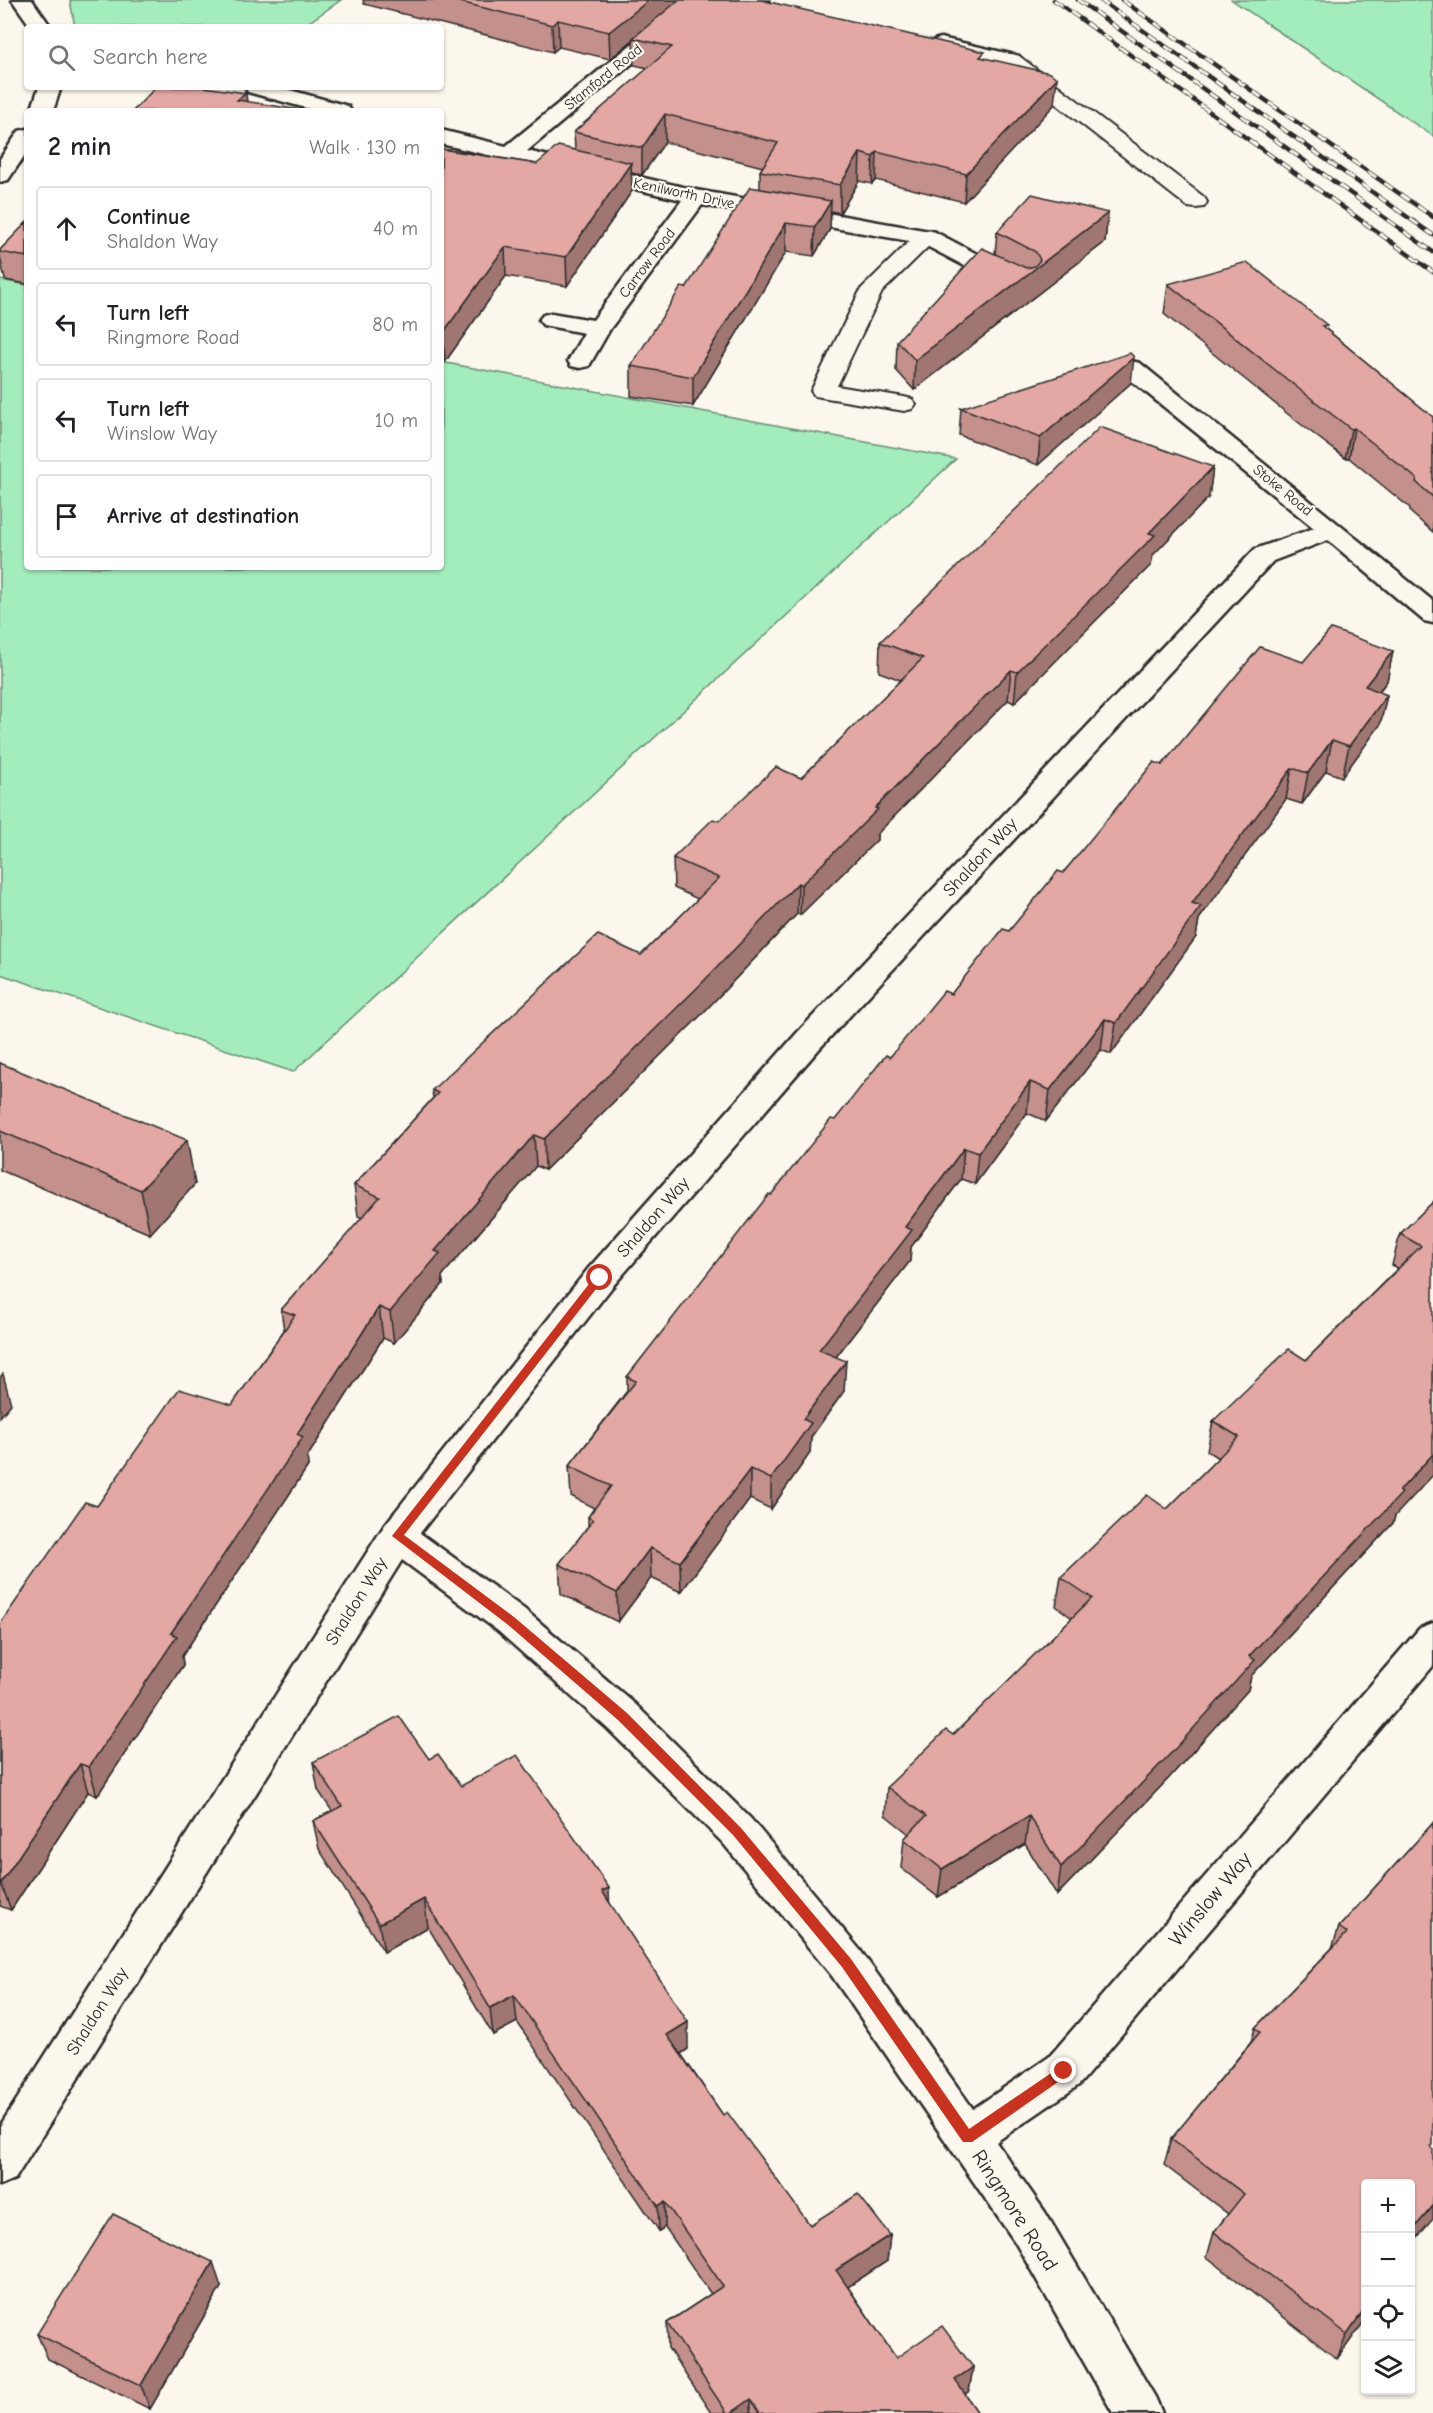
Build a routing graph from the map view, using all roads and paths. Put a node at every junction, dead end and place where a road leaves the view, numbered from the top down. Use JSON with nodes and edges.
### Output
{"nodes":[{"id":1,"x":22,"y":0,"type":"edge"},
{"id":2,"x":698,"y":0,"type":"edge"},
{"id":3,"x":39,"y":24,"type":"edge"},
{"id":4,"x":919,"y":38,"type":"edge"},
{"id":5,"x":1012,"y":60,"type":"joint"},
{"id":6,"x":49,"y":90,"type":"edge"},
{"id":7,"x":266,"y":90,"type":"edge"},
{"id":8,"x":43,"y":108,"type":"edge"},
{"id":9,"x":330,"y":108,"type":"edge"},
{"id":10,"x":444,"y":138,"type":"edge"},
{"id":11,"x":24,"y":140,"type":"edge"},
{"id":12,"x":509,"y":154,"type":"junction"},
{"id":13,"x":0,"y":175,"type":"edge"},
{"id":14,"x":696,"y":198,"type":"junction"},
{"id":15,"x":1196,"y":202,"type":"dead end"},
{"id":16,"x":927,"y":237,"type":"junction"},
{"id":17,"x":1024,"y":288,"type":"edge"},
{"id":18,"x":551,"y":320,"type":"dead end"},
{"id":19,"x":599,"y":328,"type":"junction"},
{"id":20,"x":580,"y":361,"type":"dead end"},
{"id":21,"x":1131,"y":368,"type":"edge"},
{"id":22,"x":904,"y":404,"type":"dead end"},
{"id":23,"x":1332,"y":530,"type":"junction"},
{"id":24,"x":1433,"y":615,"type":"edge"},
{"id":25,"x":397,"y":1536,"type":"junction"},
{"id":26,"x":1433,"y":1639,"type":"edge"},
{"id":27,"x":968,"y":2137,"type":"junction"},
{"id":28,"x":0,"y":2164,"type":"edge"},
{"id":29,"x":1138,"y":2413,"type":"edge"}],
"edges":[{"from":1,"to":3,"type":"street"},
{"from":2,"to":12,"type":"street","name":"Stamford Road"},
{"from":4,"to":5,"type":"street"},
{"from":5,"to":15,"type":"lane"},
{"from":6,"to":8,"type":"street"},
{"from":7,"to":9,"type":"street"},
{"from":10,"to":12,"type":"street","name":"Kenilworth Drive"},
{"from":11,"to":13,"type":"street"},
{"from":12,"to":14,"type":"street","name":"Kenilworth Drive"},
{"from":14,"to":16,"type":"street","name":"Kenilworth Drive"},
{"from":14,"to":19,"type":"street","name":"Carrow Road"},
{"from":16,"to":17,"type":"street","name":"Kenilworth Drive"},
{"from":16,"to":22,"type":"lane"},
{"from":18,"to":19,"type":"street"},
{"from":19,"to":20,"type":"street","name":"Carrow Road"},
{"from":21,"to":23,"type":"street","name":"Stoke Road"},
{"from":23,"to":24,"type":"street","name":"Stoke Road"},
{"from":23,"to":25,"type":"street","name":"Shaldon Way"},
{"from":25,"to":27,"type":"street","name":"Ringmore Road"},
{"from":25,"to":28,"type":"street","name":"Shaldon Way"},
{"from":26,"to":27,"type":"street","name":"Winslow Way"},
{"from":27,"to":29,"type":"street","name":"Ringmore Road"}]}
